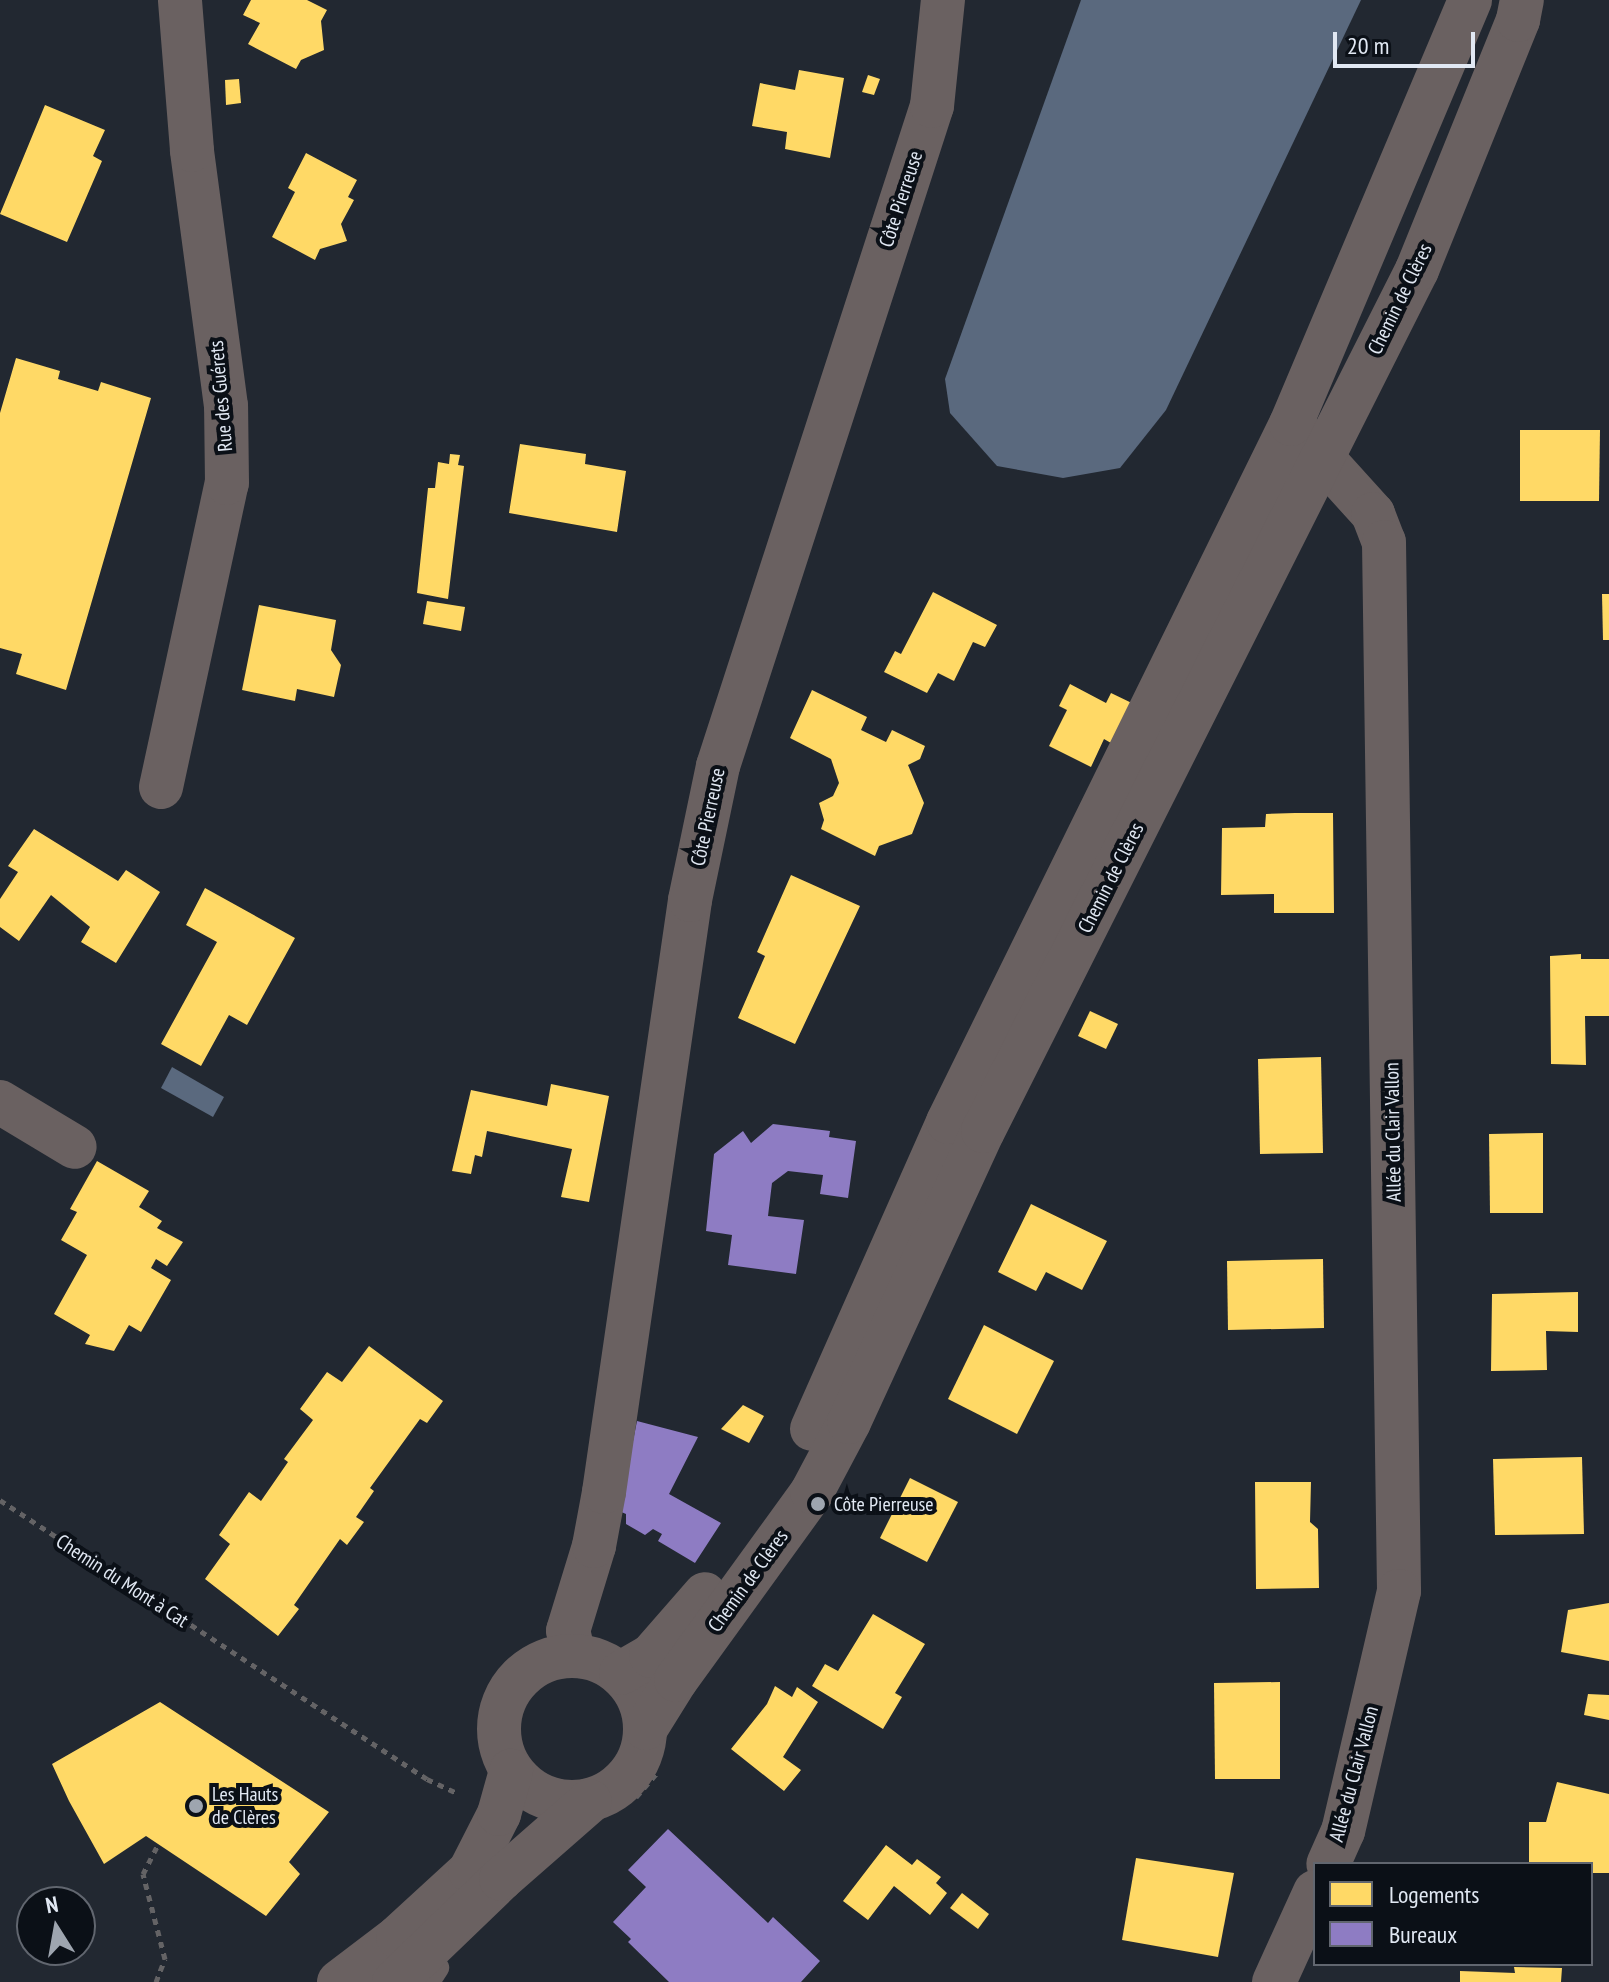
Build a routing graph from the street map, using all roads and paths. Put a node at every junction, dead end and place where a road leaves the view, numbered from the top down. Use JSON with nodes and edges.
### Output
{"nodes":[{"id":1,"x":180,"y":0,"type":"edge"},
{"id":2,"x":943,"y":0,"type":"edge"},
{"id":3,"x":1470,"y":0,"type":"edge"},
{"id":4,"x":1522,"y":0,"type":"edge"},
{"id":5,"x":1291,"y":424,"type":"junction"},
{"id":6,"x":1321,"y":455,"type":"junction"},
{"id":7,"x":161,"y":787,"type":"dead end"},
{"id":8,"x":0,"y":1102,"type":"edge"},
{"id":9,"x":75,"y":1147,"type":"dead end"},
{"id":10,"x":0,"y":1500,"type":"edge"},
{"id":11,"x":574,"y":1656,"type":"junction"},
{"id":12,"x":244,"y":1661,"type":"dead end"},
{"id":13,"x":621,"y":1673,"type":"junction"},
{"id":14,"x":646,"y":1728,"type":"junction"},
{"id":15,"x":511,"y":1771,"type":"junction"},
{"id":16,"x":590,"y":1801,"type":"junction"},
{"id":17,"x":158,"y":1845,"type":"dead end"},
{"id":18,"x":1329,"y":1862,"type":"edge"},
{"id":19,"x":1313,"y":1896,"type":"edge"},
{"id":20,"x":156,"y":1982,"type":"edge"},
{"id":21,"x":339,"y":1982,"type":"edge"},
{"id":22,"x":394,"y":1982,"type":"edge"},
{"id":23,"x":1274,"y":1982,"type":"edge"}],
"edges":[{"from":1,"to":7,"type":"street","name":"Rue des Guérets"},
{"from":2,"to":11,"type":"street","name":"Côte Pierreuse"},
{"from":3,"to":5,"type":"street","name":"Chemin de Clères"},
{"from":4,"to":6,"type":"street","name":"Chemin de Clères"},
{"from":5,"to":6,"type":"street","name":"Allée du Clair Vallon"},
{"from":5,"to":13,"type":"street","name":"Chemin de Clères"},
{"from":6,"to":14,"type":"street","name":"Chemin de Clères"},
{"from":6,"to":18,"type":"street","name":"Allée du Clair Vallon"},
{"from":8,"to":9,"type":"street"},
{"from":10,"to":12,"type":"path","name":"Chemin du Mont à Cat"},
{"from":11,"to":13,"type":"street"},
{"from":11,"to":15,"type":"street"},
{"from":13,"to":14,"type":"street"},
{"from":14,"to":16,"type":"street"},
{"from":15,"to":16,"type":"street"},
{"from":15,"to":21,"type":"street"},
{"from":16,"to":22,"type":"street"},
{"from":17,"to":20,"type":"path"},
{"from":19,"to":23,"type":"street"}]}
